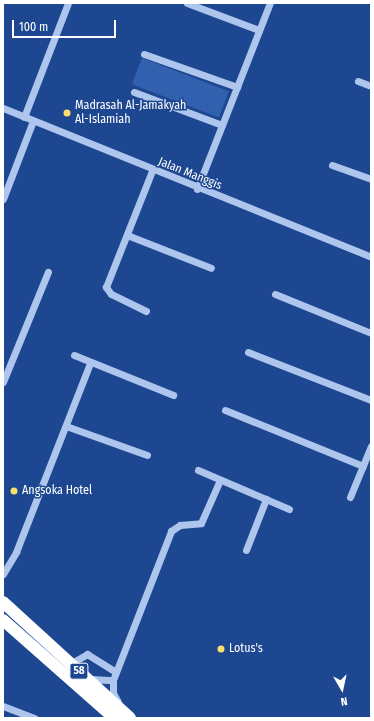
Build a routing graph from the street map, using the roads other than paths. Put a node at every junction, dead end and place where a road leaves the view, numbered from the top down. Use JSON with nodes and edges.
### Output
{"nodes":[{"id":1,"x":68,"y":3,"type":"edge"},
{"id":2,"x":187,"y":3,"type":"edge"},
{"id":3,"x":270,"y":3,"type":"edge"},
{"id":4,"x":259,"y":30,"type":"junction"},
{"id":5,"x":144,"y":54,"type":"dead end"},
{"id":6,"x":358,"y":81,"type":"dead end"},
{"id":7,"x":371,"y":86,"type":"edge"},
{"id":8,"x":237,"y":87,"type":"junction"},
{"id":9,"x":134,"y":92,"type":"dead end"},
{"id":10,"x":3,"y":108,"type":"edge"},
{"id":11,"x":24,"y":117,"type":"junction"},
{"id":12,"x":33,"y":121,"type":"junction"},
{"id":13,"x":222,"y":125,"type":"junction"},
{"id":14,"x":332,"y":165,"type":"dead end"},
{"id":15,"x":152,"y":171,"type":"junction"},
{"id":16,"x":371,"y":180,"type":"edge"},
{"id":17,"x":197,"y":189,"type":"junction"},
{"id":18,"x":3,"y":199,"type":"edge"},
{"id":19,"x":127,"y":235,"type":"junction"},
{"id":20,"x":371,"y":257,"type":"edge"},
{"id":21,"x":211,"y":268,"type":"dead end"},
{"id":22,"x":48,"y":272,"type":"dead end"},
{"id":23,"x":276,"y":294,"type":"dead end"},
{"id":24,"x":146,"y":311,"type":"dead end"},
{"id":25,"x":371,"y":332,"type":"edge"},
{"id":26,"x":248,"y":352,"type":"dead end"},
{"id":27,"x":74,"y":355,"type":"dead end"},
{"id":28,"x":90,"y":362,"type":"junction"},
{"id":29,"x":3,"y":382,"type":"edge"},
{"id":30,"x":173,"y":395,"type":"dead end"},
{"id":31,"x":371,"y":400,"type":"edge"},
{"id":32,"x":225,"y":410,"type":"dead end"},
{"id":33,"x":66,"y":426,"type":"junction"},
{"id":34,"x":371,"y":446,"type":"edge"},
{"id":35,"x":147,"y":455,"type":"dead end"},
{"id":36,"x":363,"y":466,"type":"junction"},
{"id":37,"x":198,"y":470,"type":"dead end"},
{"id":38,"x":220,"y":480,"type":"junction"},
{"id":39,"x":350,"y":498,"type":"dead end"},
{"id":40,"x":266,"y":500,"type":"junction"},
{"id":41,"x":289,"y":509,"type":"dead end"},
{"id":42,"x":246,"y":550,"type":"dead end"},
{"id":43,"x":3,"y":574,"type":"edge"},
{"id":44,"x":3,"y":602,"type":"edge"},
{"id":45,"x":3,"y":620,"type":"edge"},
{"id":46,"x":28,"y":625,"type":"junction"},
{"id":47,"x":42,"y":655,"type":"junction"},
{"id":48,"x":70,"y":664,"type":"junction"},
{"id":49,"x":115,"y":676,"type":"junction"},
{"id":50,"x":85,"y":677,"type":"junction"},
{"id":51,"x":3,"y":706,"type":"edge"},
{"id":52,"x":123,"y":716,"type":"edge"},
{"id":53,"x":35,"y":718,"type":"edge"}],
"edges":[{"from":1,"to":11,"type":"street"},
{"from":2,"to":4,"type":"street"},
{"from":3,"to":4,"type":"street"},
{"from":4,"to":8,"type":"street"},
{"from":5,"to":8,"type":"street"},
{"from":6,"to":7,"type":"street"},
{"from":8,"to":13,"type":"street"},
{"from":9,"to":13,"type":"street"},
{"from":10,"to":11,"type":"street","name":"Jalan Manggis"},
{"from":11,"to":12,"type":"street","name":"Jalan Manggis"},
{"from":12,"to":15,"type":"street","name":"Jalan Manggis"},
{"from":12,"to":18,"type":"street"},
{"from":13,"to":17,"type":"street"},
{"from":14,"to":16,"type":"street"},
{"from":15,"to":17,"type":"street","name":"Jalan Manggis"},
{"from":15,"to":19,"type":"street"},
{"from":17,"to":20,"type":"street","name":"Jalan Manggis"},
{"from":19,"to":21,"type":"street"},
{"from":19,"to":24,"type":"street"},
{"from":22,"to":29,"type":"street"},
{"from":23,"to":25,"type":"street"},
{"from":26,"to":31,"type":"street"},
{"from":27,"to":28,"type":"street"},
{"from":28,"to":30,"type":"street"},
{"from":28,"to":33,"type":"street"},
{"from":32,"to":36,"type":"street"},
{"from":33,"to":35,"type":"street"},
{"from":33,"to":43,"type":"street"},
{"from":34,"to":36,"type":"street"},
{"from":36,"to":39,"type":"street"},
{"from":37,"to":38,"type":"street"},
{"from":38,"to":40,"type":"street"},
{"from":38,"to":49,"type":"street"},
{"from":40,"to":41,"type":"street"},
{"from":40,"to":42,"type":"street"},
{"from":44,"to":46,"type":"highway","number":"58"},
{"from":45,"to":47,"type":"highway","number":"58"},
{"from":46,"to":47,"type":"highway"},
{"from":46,"to":48,"type":"highway","number":"58"},
{"from":47,"to":52,"type":"highway","number":"58"},
{"from":48,"to":49,"type":"street"},
{"from":48,"to":50,"type":"highway","number":"58"},
{"from":49,"to":50,"type":"street"},
{"from":49,"to":52,"type":"street"},
{"from":50,"to":52,"type":"highway","number":"58"},
{"from":51,"to":53,"type":"street"}]}
